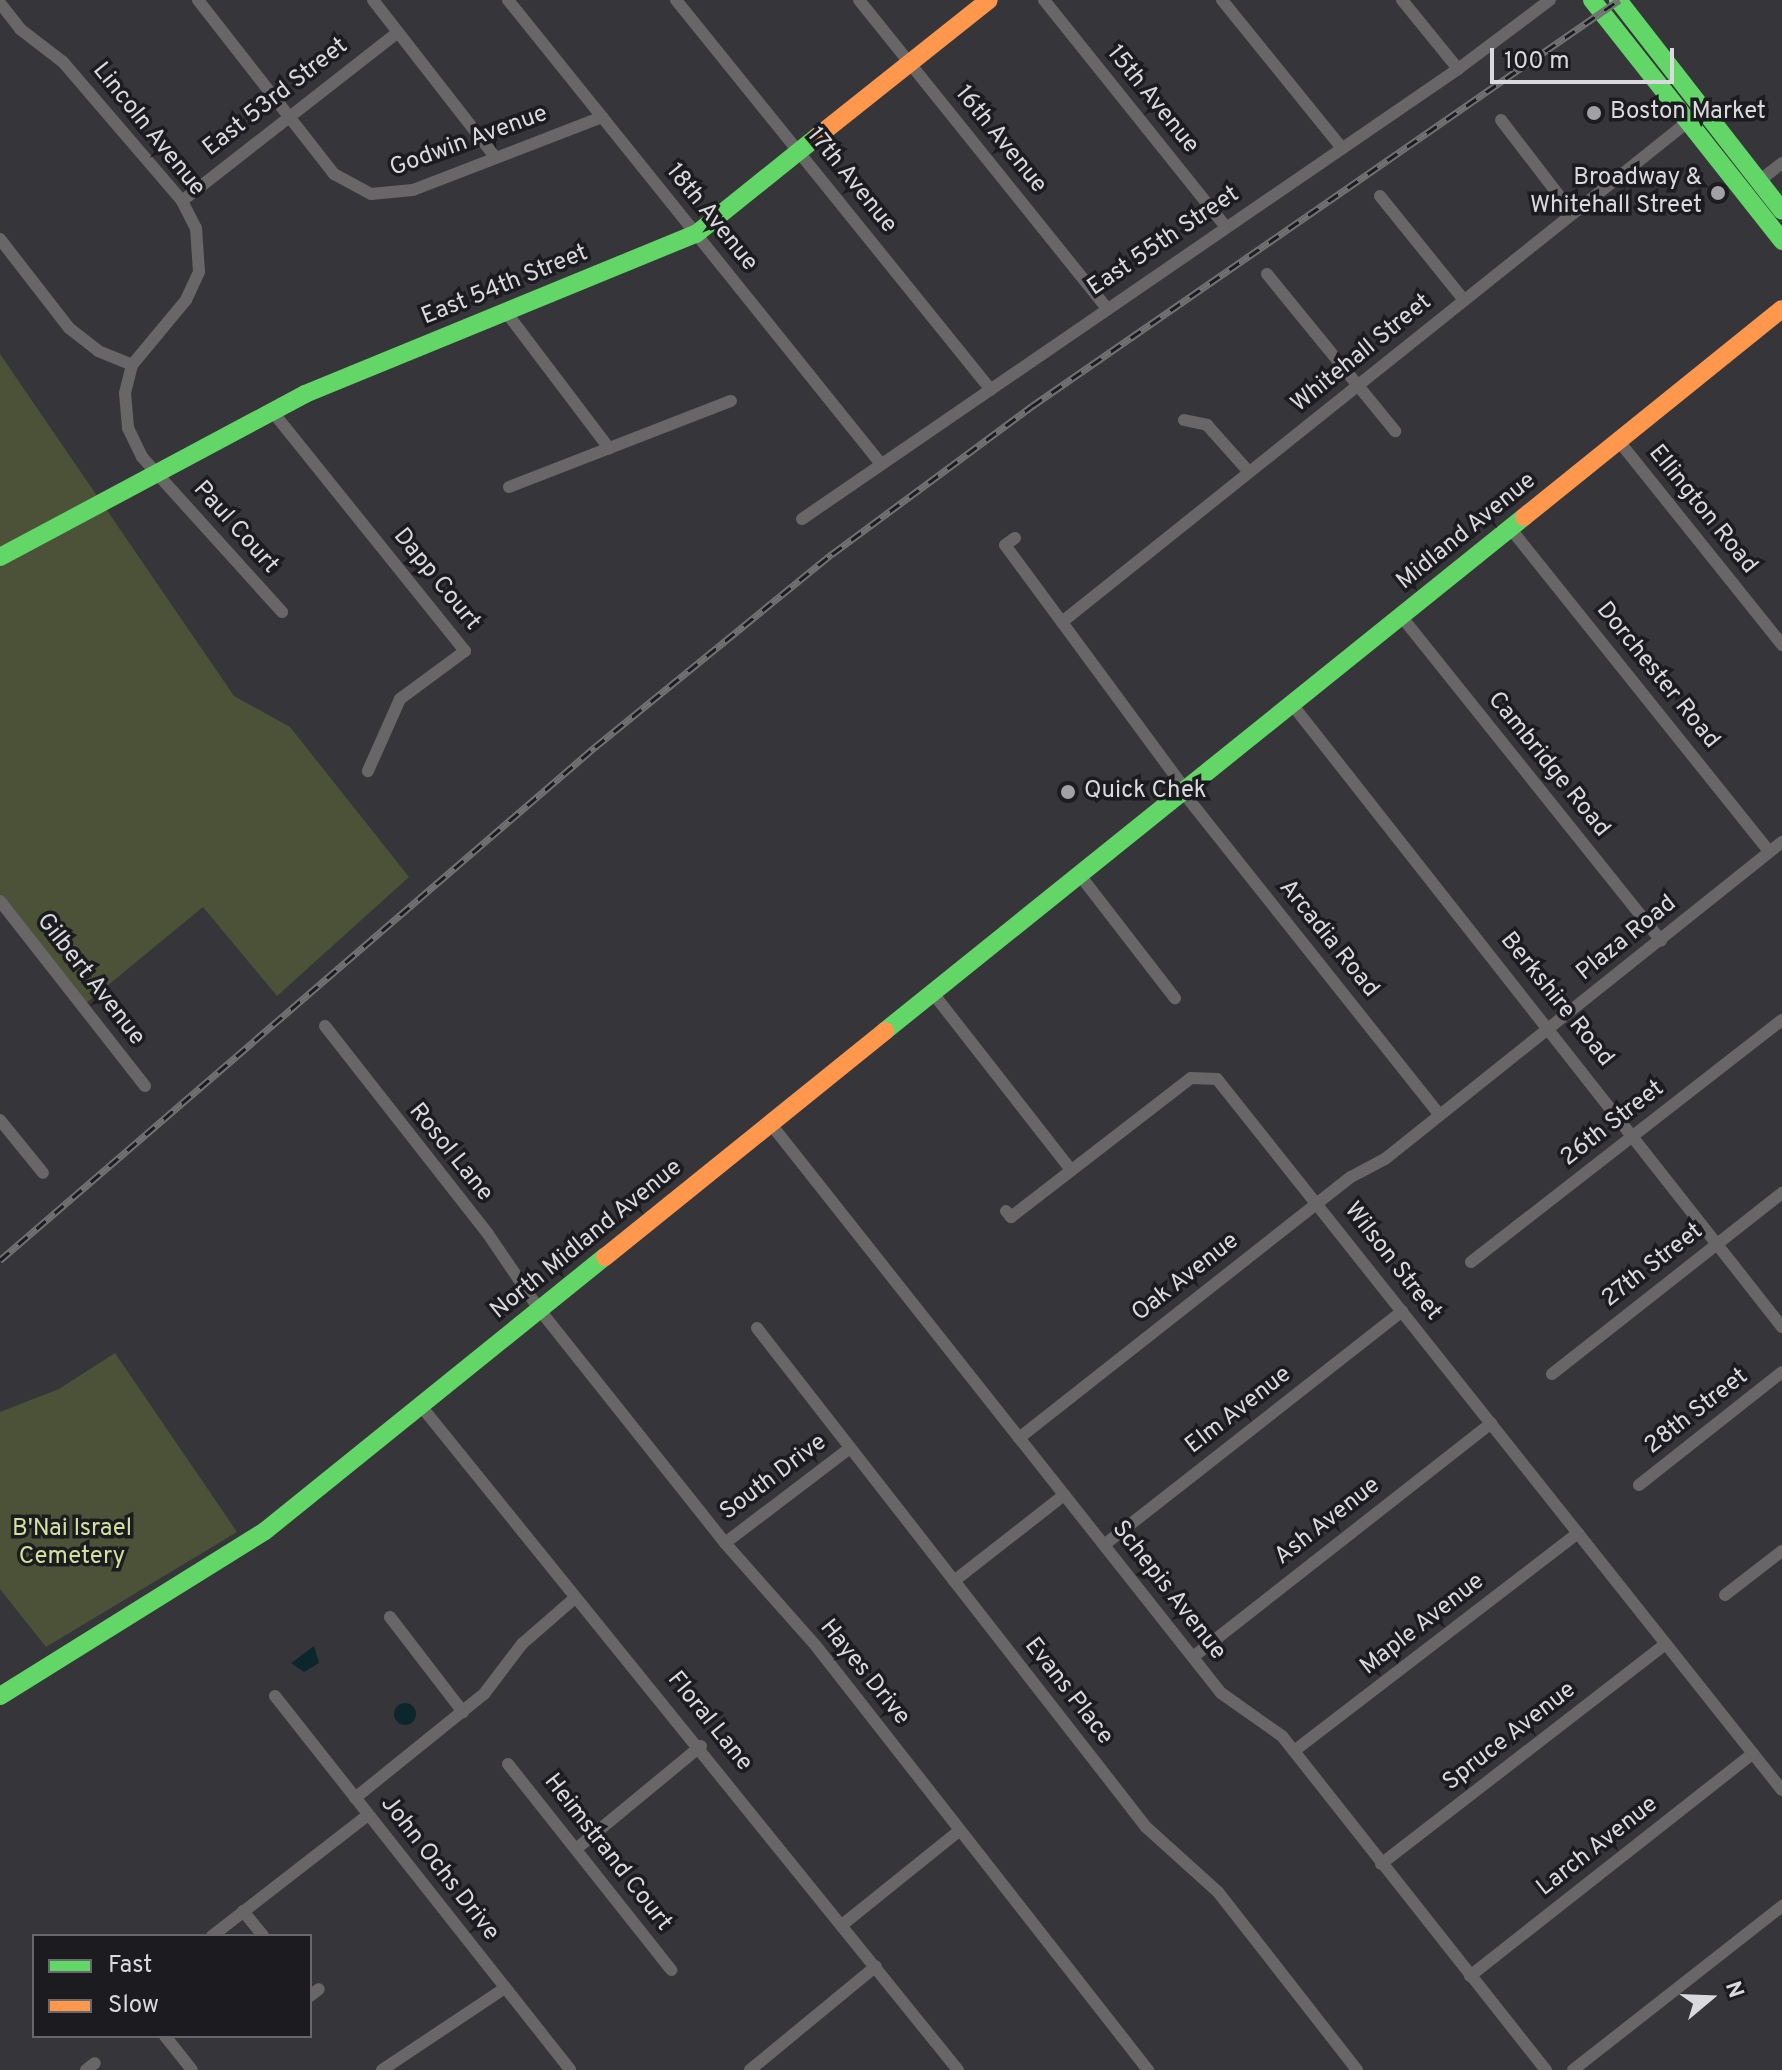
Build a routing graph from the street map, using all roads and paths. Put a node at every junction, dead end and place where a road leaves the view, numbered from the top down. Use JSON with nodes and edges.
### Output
{"nodes":[{"id":1,"x":198,"y":0,"type":"edge"},
{"id":2,"x":373,"y":0,"type":"edge"},
{"id":3,"x":508,"y":0,"type":"edge"},
{"id":4,"x":676,"y":0,"type":"edge"},
{"id":5,"x":859,"y":0,"type":"edge"},
{"id":6,"x":989,"y":0,"type":"edge"},
{"id":7,"x":1044,"y":0,"type":"edge"},
{"id":8,"x":1222,"y":0,"type":"edge"},
{"id":9,"x":1402,"y":0,"type":"edge"},
{"id":10,"x":1550,"y":0,"type":"edge"},
{"id":11,"x":1592,"y":0,"type":"edge"},
{"id":12,"x":1618,"y":0,"type":"edge"},
{"id":13,"x":2,"y":10,"type":"edge"},
{"id":14,"x":398,"y":32,"type":"junction"},
{"id":15,"x":910,"y":63,"type":"junction"},
{"id":16,"x":1458,"y":69,"type":"junction"},
{"id":17,"x":287,"y":114,"type":"junction"},
{"id":18,"x":602,"y":117,"type":"junction"},
{"id":19,"x":1501,"y":120,"type":"dead end"},
{"id":20,"x":1690,"y":120,"type":"junction"},
{"id":21,"x":1342,"y":148,"type":"junction"},
{"id":22,"x":799,"y":152,"type":"junction"},
{"id":23,"x":496,"y":158,"type":"junction"},
{"id":24,"x":1782,"y":163,"type":"edge"},
{"id":25,"x":1759,"y":181,"type":"junction"},
{"id":26,"x":1380,"y":196,"type":"dead end"},
{"id":27,"x":182,"y":201,"type":"junction"},
{"id":28,"x":1782,"y":211,"type":"edge"},
{"id":29,"x":1573,"y":214,"type":"junction"},
{"id":30,"x":1226,"y":227,"type":"junction"},
{"id":31,"x":696,"y":234,"type":"junction"},
{"id":32,"x":0,"y":239,"type":"edge"},
{"id":33,"x":1782,"y":241,"type":"edge"},
{"id":34,"x":1267,"y":274,"type":"dead end"},
{"id":35,"x":1464,"y":300,"type":"junction"},
{"id":36,"x":1106,"y":307,"type":"junction"},
{"id":37,"x":1782,"y":309,"type":"edge"},
{"id":38,"x":506,"y":312,"type":"junction"},
{"id":39,"x":132,"y":365,"type":"junction"},
{"id":40,"x":1356,"y":386,"type":"junction"},
{"id":41,"x":991,"y":390,"type":"junction"},
{"id":42,"x":731,"y":401,"type":"dead end"},
{"id":43,"x":272,"y":411,"type":"junction"},
{"id":44,"x":1184,"y":420,"type":"dead end"},
{"id":45,"x":1395,"y":431,"type":"dead end"},
{"id":46,"x":1618,"y":440,"type":"junction"},
{"id":47,"x":609,"y":448,"type":"junction"},
{"id":48,"x":881,"y":464,"type":"junction"},
{"id":49,"x":1249,"y":472,"type":"junction"},
{"id":50,"x":156,"y":473,"type":"junction"},
{"id":51,"x":509,"y":487,"type":"dead end"},
{"id":52,"x":802,"y":519,"type":"dead end"},
{"id":53,"x":1510,"y":528,"type":"junction"},
{"id":54,"x":1015,"y":538,"type":"dead end"},
{"id":55,"x":0,"y":557,"type":"edge"},
{"id":56,"x":282,"y":612,"type":"dead end"},
{"id":57,"x":1401,"y":616,"type":"junction"},
{"id":58,"x":1062,"y":622,"type":"junction"},
{"id":59,"x":1782,"y":645,"type":"edge"},
{"id":60,"x":1291,"y":703,"type":"junction"},
{"id":61,"x":368,"y":771,"type":"dead end"},
{"id":62,"x":1183,"y":790,"type":"junction"},
{"id":63,"x":1782,"y":842,"type":"edge"},
{"id":64,"x":1769,"y":851,"type":"junction"},
{"id":65,"x":1079,"y":874,"type":"junction"},
{"id":66,"x":0,"y":901,"type":"edge"},
{"id":67,"x":1661,"y":941,"type":"junction"},
{"id":68,"x":932,"y":992,"type":"junction"},
{"id":69,"x":1175,"y":998,"type":"dead end"},
{"id":70,"x":1782,"y":1020,"type":"edge"},
{"id":71,"x":325,"y":1026,"type":"dead end"},
{"id":72,"x":1550,"y":1028,"type":"junction"},
{"id":73,"x":145,"y":1086,"type":"dead end"},
{"id":74,"x":1440,"y":1115,"type":"junction"},
{"id":75,"x":0,"y":1120,"type":"edge"},
{"id":76,"x":770,"y":1123,"type":"junction"},
{"id":77,"x":1635,"y":1135,"type":"junction"},
{"id":78,"x":1385,"y":1159,"type":"joint"},
{"id":79,"x":1071,"y":1170,"type":"junction"},
{"id":80,"x":43,"y":1173,"type":"dead end"},
{"id":81,"x":1782,"y":1193,"type":"edge"},
{"id":82,"x":1318,"y":1203,"type":"junction"},
{"id":83,"x":1006,"y":1211,"type":"dead end"},
{"id":84,"x":1718,"y":1243,"type":"junction"},
{"id":85,"x":1471,"y":1262,"type":"dead end"},
{"id":86,"x":539,"y":1309,"type":"junction"},
{"id":87,"x":1402,"y":1311,"type":"junction"},
{"id":88,"x":1782,"y":1327,"type":"edge"},
{"id":89,"x":757,"y":1328,"type":"dead end"},
{"id":90,"x":1782,"y":1372,"type":"edge"},
{"id":91,"x":1552,"y":1374,"type":"dead end"},
{"id":92,"x":421,"y":1406,"type":"junction"},
{"id":93,"x":1491,"y":1423,"type":"junction"},
{"id":94,"x":1019,"y":1438,"type":"junction"},
{"id":95,"x":850,"y":1448,"type":"junction"},
{"id":96,"x":1639,"y":1485,"type":"dead end"},
{"id":97,"x":1064,"y":1495,"type":"junction"},
{"id":98,"x":1578,"y":1533,"type":"junction"},
{"id":99,"x":725,"y":1543,"type":"junction"},
{"id":100,"x":1104,"y":1545,"type":"junction"},
{"id":101,"x":1782,"y":1551,"type":"edge"},
{"id":102,"x":954,"y":1581,"type":"junction"},
{"id":103,"x":1725,"y":1595,"type":"dead end"},
{"id":104,"x":575,"y":1598,"type":"junction"},
{"id":105,"x":390,"y":1617,"type":"dead end"},
{"id":106,"x":1666,"y":1644,"type":"junction"},
{"id":107,"x":1193,"y":1657,"type":"junction"},
{"id":108,"x":0,"y":1696,"type":"edge"},
{"id":109,"x":275,"y":1696,"type":"dead end"},
{"id":110,"x":463,"y":1712,"type":"junction"},
{"id":111,"x":701,"y":1746,"type":"junction"},
{"id":112,"x":1294,"y":1751,"type":"junction"},
{"id":113,"x":1753,"y":1753,"type":"junction"},
{"id":114,"x":508,"y":1764,"type":"dead end"},
{"id":115,"x":1782,"y":1790,"type":"edge"},
{"id":116,"x":355,"y":1798,"type":"junction"},
{"id":117,"x":368,"y":1815,"type":"junction"},
{"id":118,"x":960,"y":1830,"type":"junction"},
{"id":119,"x":576,"y":1849,"type":"junction"},
{"id":120,"x":1381,"y":1864,"type":"junction"},
{"id":121,"x":1782,"y":1906,"type":"edge"},
{"id":122,"x":243,"y":1911,"type":"junction"},
{"id":123,"x":842,"y":1925,"type":"junction"},
{"id":124,"x":214,"y":1934,"type":"edge"},
{"id":125,"x":261,"y":1934,"type":"edge"},
{"id":126,"x":876,"y":1966,"type":"junction"},
{"id":127,"x":671,"y":1970,"type":"dead end"},
{"id":128,"x":1470,"y":1976,"type":"junction"},
{"id":129,"x":505,"y":1988,"type":"junction"},
{"id":130,"x":167,"y":2038,"type":"edge"},
{"id":131,"x":192,"y":2070,"type":"edge"},
{"id":132,"x":382,"y":2070,"type":"edge"},
{"id":133,"x":570,"y":2070,"type":"edge"},
{"id":134,"x":750,"y":2070,"type":"edge"},
{"id":135,"x":958,"y":2070,"type":"edge"},
{"id":136,"x":1148,"y":2070,"type":"edge"},
{"id":137,"x":1357,"y":2070,"type":"edge"},
{"id":138,"x":1546,"y":2070,"type":"edge"},
{"id":139,"x":1573,"y":2070,"type":"edge"}],
"edges":[{"from":1,"to":17,"type":"street","name":"Godwin Avenue"},
{"from":2,"to":14,"type":"street"},
{"from":3,"to":18,"type":"street","name":"18th Avenue"},
{"from":4,"to":22,"type":"street","name":"17th Avenue"},
{"from":5,"to":15,"type":"street","name":"16th Avenue"},
{"from":6,"to":15,"type":"street","name":"East 54th Street"},
{"from":7,"to":30,"type":"street","name":"15th Avenue"},
{"from":8,"to":21,"type":"street"},
{"from":9,"to":16,"type":"street"},
{"from":10,"to":16,"type":"street","name":"East 55th Street"},
{"from":11,"to":20,"type":"street"},
{"from":12,"to":25,"type":"street"},
{"from":13,"to":27,"type":"street","name":"Lincoln Avenue"},
{"from":14,"to":17,"type":"street","name":"East 53rd Street"},
{"from":14,"to":23,"type":"street"},
{"from":15,"to":22,"type":"street","name":"East 54th Street"},
{"from":15,"to":36,"type":"street","name":"16th Avenue"},
{"from":16,"to":21,"type":"street","name":"East 55th Street"},
{"from":17,"to":23,"type":"street","name":"Godwin Avenue"},
{"from":17,"to":27,"type":"street","name":"East 53rd Street"},
{"from":18,"to":23,"type":"street","name":"Godwin Avenue"},
{"from":18,"to":31,"type":"street","name":"18th Avenue"},
{"from":19,"to":29,"type":"street"},
{"from":20,"to":29,"type":"street","name":"Whitehall Street"},
{"from":20,"to":33,"type":"street"},
{"from":21,"to":30,"type":"street","name":"East 55th Street"},
{"from":22,"to":31,"type":"street","name":"East 54th Street"},
{"from":22,"to":41,"type":"street","name":"17th Avenue"},
{"from":24,"to":25,"type":"street"},
{"from":25,"to":28,"type":"street"},
{"from":26,"to":35,"type":"street"},
{"from":27,"to":39,"type":"street","name":"Lincoln Avenue"},
{"from":29,"to":35,"type":"street","name":"Whitehall Street"},
{"from":30,"to":36,"type":"street","name":"East 55th Street"},
{"from":31,"to":38,"type":"street","name":"East 54th Street"},
{"from":31,"to":48,"type":"street","name":"18th Avenue"},
{"from":32,"to":39,"type":"street"},
{"from":34,"to":40,"type":"street"},
{"from":35,"to":40,"type":"street","name":"Whitehall Street"},
{"from":36,"to":41,"type":"street","name":"East 55th Street"},
{"from":37,"to":46,"type":"street","name":"Midland Avenue"},
{"from":38,"to":43,"type":"street","name":"East 54th Street"},
{"from":38,"to":47,"type":"street"},
{"from":39,"to":50,"type":"street"},
{"from":40,"to":45,"type":"street"},
{"from":40,"to":49,"type":"street","name":"Whitehall Street"},
{"from":41,"to":48,"type":"street","name":"East 55th Street"},
{"from":42,"to":47,"type":"street"},
{"from":43,"to":50,"type":"street","name":"East 54th Street"},
{"from":43,"to":61,"type":"street","name":"Dapp Court"},
{"from":44,"to":49,"type":"street"},
{"from":46,"to":53,"type":"street","name":"Midland Avenue"},
{"from":46,"to":59,"type":"street","name":"Ellington Road"},
{"from":47,"to":51,"type":"street"},
{"from":48,"to":52,"type":"street","name":"East 55th Street"},
{"from":49,"to":58,"type":"street","name":"Whitehall Street"},
{"from":50,"to":55,"type":"street","name":"East 54th Street"},
{"from":50,"to":56,"type":"street","name":"Paul Court"},
{"from":53,"to":57,"type":"street","name":"Midland Avenue"},
{"from":53,"to":64,"type":"street","name":"Dorchester Road"},
{"from":54,"to":58,"type":"street","name":"Arcadia Road"},
{"from":57,"to":60,"type":"street","name":"Midland Avenue"},
{"from":57,"to":67,"type":"street","name":"Cambridge Road"},
{"from":58,"to":62,"type":"street","name":"Arcadia Road"},
{"from":60,"to":62,"type":"street","name":"Midland Avenue"},
{"from":60,"to":72,"type":"street","name":"Berkshire Road"},
{"from":62,"to":65,"type":"street","name":"North Midland Avenue"},
{"from":62,"to":74,"type":"street","name":"Arcadia Road"},
{"from":63,"to":64,"type":"street","name":"Plaza Road"},
{"from":64,"to":67,"type":"street","name":"Plaza Road"},
{"from":65,"to":68,"type":"street","name":"North Midland Avenue"},
{"from":65,"to":69,"type":"street"},
{"from":66,"to":73,"type":"street","name":"Gilbert Avenue"},
{"from":67,"to":72,"type":"street","name":"Plaza Road"},
{"from":68,"to":76,"type":"street","name":"North Midland Avenue"},
{"from":68,"to":79,"type":"street"},
{"from":70,"to":77,"type":"street","name":"26th Street"},
{"from":71,"to":86,"type":"street","name":"Rosol Lane"},
{"from":72,"to":74,"type":"street","name":"Plaza Road"},
{"from":72,"to":77,"type":"street","name":"Berkshire Road"},
{"from":74,"to":78,"type":"street","name":"Plaza Road"},
{"from":75,"to":80,"type":"street"},
{"from":76,"to":86,"type":"street","name":"North Midland Avenue"},
{"from":76,"to":94,"type":"street","name":"Schepis Avenue"},
{"from":77,"to":84,"type":"street","name":"Berkshire Road"},
{"from":77,"to":85,"type":"street","name":"26th Street"},
{"from":78,"to":82,"type":"street","name":"Oak Avenue"},
{"from":79,"to":82,"type":"street","name":"Wilson Street"},
{"from":79,"to":83,"type":"street"},
{"from":81,"to":84,"type":"street","name":"27th Street"},
{"from":82,"to":87,"type":"street","name":"Wilson Street"},
{"from":82,"to":94,"type":"street","name":"Oak Avenue"},
{"from":84,"to":88,"type":"street","name":"Berkshire Road"},
{"from":84,"to":91,"type":"street","name":"27th Street"},
{"from":86,"to":92,"type":"street","name":"North Midland Avenue"},
{"from":86,"to":99,"type":"street","name":"Hayes Drive"},
{"from":87,"to":93,"type":"street","name":"Wilson Street"},
{"from":87,"to":100,"type":"street","name":"Elm Avenue"},
{"from":89,"to":95,"type":"street","name":"Evans Place"},
{"from":90,"to":96,"type":"street","name":"28th Street"},
{"from":92,"to":104,"type":"street","name":"Floral Lane"},
{"from":92,"to":108,"type":"street","name":"North Midland Avenue"},
{"from":93,"to":98,"type":"street","name":"Wilson Street"},
{"from":93,"to":107,"type":"street","name":"Ash Avenue"},
{"from":94,"to":97,"type":"street","name":"Schepis Avenue"},
{"from":95,"to":99,"type":"street","name":"South Drive"},
{"from":95,"to":102,"type":"street","name":"Evans Place"},
{"from":97,"to":100,"type":"street","name":"Schepis Avenue"},
{"from":97,"to":102,"type":"street"},
{"from":98,"to":106,"type":"street","name":"Wilson Street"},
{"from":98,"to":112,"type":"street","name":"Maple Avenue"},
{"from":99,"to":118,"type":"street","name":"Hayes Drive"},
{"from":100,"to":107,"type":"street","name":"Schepis Avenue"},
{"from":101,"to":103,"type":"street"},
{"from":102,"to":137,"type":"street","name":"Evans Place"},
{"from":104,"to":110,"type":"street"},
{"from":104,"to":111,"type":"street","name":"Floral Lane"},
{"from":105,"to":110,"type":"street"},
{"from":106,"to":113,"type":"street","name":"Wilson Street"},
{"from":106,"to":120,"type":"street","name":"Spruce Avenue"},
{"from":107,"to":112,"type":"street","name":"Schepis Avenue"},
{"from":109,"to":116,"type":"street","name":"John Ochs Drive"},
{"from":110,"to":116,"type":"street"},
{"from":111,"to":119,"type":"street"},
{"from":111,"to":123,"type":"street","name":"Floral Lane"},
{"from":112,"to":120,"type":"street","name":"Schepis Avenue"},
{"from":113,"to":115,"type":"street","name":"Wilson Street"},
{"from":113,"to":128,"type":"street","name":"Larch Avenue"},
{"from":114,"to":119,"type":"street","name":"Heimstrand Court"},
{"from":116,"to":117,"type":"street","name":"John Ochs Drive"},
{"from":117,"to":122,"type":"street"},
{"from":117,"to":129,"type":"street","name":"John Ochs Drive"},
{"from":118,"to":123,"type":"street"},
{"from":118,"to":136,"type":"street","name":"Hayes Drive"},
{"from":119,"to":127,"type":"street","name":"Heimstrand Court"},
{"from":120,"to":128,"type":"street","name":"Schepis Avenue"},
{"from":121,"to":139,"type":"street"},
{"from":122,"to":124,"type":"street"},
{"from":122,"to":125,"type":"street"},
{"from":123,"to":126,"type":"street","name":"Floral Lane"},
{"from":126,"to":134,"type":"street"},
{"from":126,"to":135,"type":"street","name":"Floral Lane"},
{"from":128,"to":138,"type":"street","name":"Schepis Avenue"},
{"from":129,"to":132,"type":"street"},
{"from":129,"to":133,"type":"street","name":"John Ochs Drive"},
{"from":130,"to":131,"type":"street"}]}
